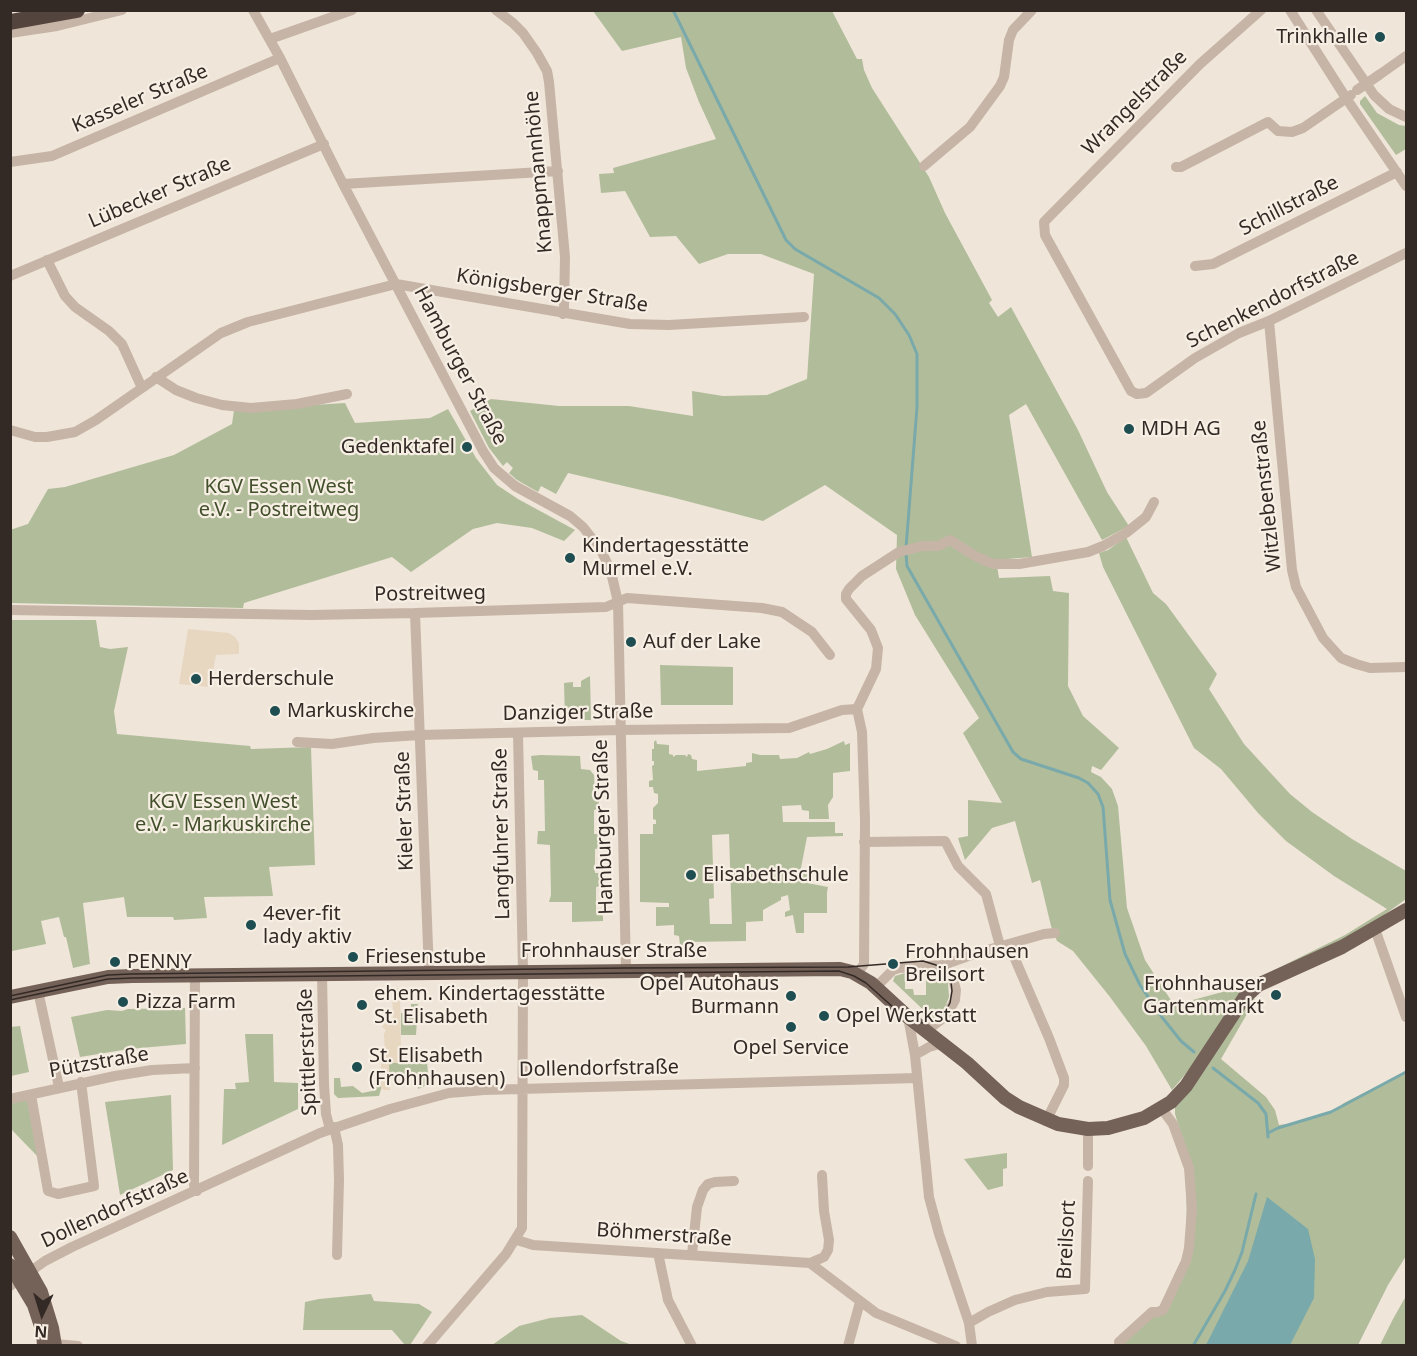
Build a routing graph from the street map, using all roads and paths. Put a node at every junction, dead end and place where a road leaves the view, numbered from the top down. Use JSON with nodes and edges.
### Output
{"nodes":[{"id":1,"x":77,"y":10,"type":"edge"},
{"id":2,"x":122,"y":10,"type":"edge"},
{"id":3,"x":253,"y":10,"type":"edge"},
{"id":4,"x":352,"y":10,"type":"edge"},
{"id":5,"x":496,"y":10,"type":"edge"},
{"id":6,"x":1032,"y":10,"type":"edge"},
{"id":7,"x":1261,"y":10,"type":"edge"},
{"id":8,"x":1290,"y":10,"type":"edge"},
{"id":9,"x":1316,"y":10,"type":"edge"},
{"id":10,"x":10,"y":22,"type":"edge"},
{"id":11,"x":10,"y":33,"type":"edge"},
{"id":12,"x":270,"y":39,"type":"junction"},
{"id":13,"x":1407,"y":56,"type":"edge"},
{"id":14,"x":280,"y":57,"type":"junction"},
{"id":15,"x":1346,"y":98,"type":"junction"},
{"id":16,"x":1407,"y":117,"type":"edge"},
{"id":17,"x":324,"y":144,"type":"junction"},
{"id":18,"x":10,"y":162,"type":"edge"},
{"id":19,"x":924,"y":166,"type":"dead end"},
{"id":20,"x":1176,"y":167,"type":"dead end"},
{"id":21,"x":558,"y":171,"type":"junction"},
{"id":22,"x":1396,"y":172,"type":"junction"},
{"id":23,"x":343,"y":184,"type":"junction"},
{"id":24,"x":1407,"y":186,"type":"edge"},
{"id":25,"x":1044,"y":229,"type":"joint"},
{"id":26,"x":1407,"y":253,"type":"edge"},
{"id":27,"x":47,"y":260,"type":"junction"},
{"id":28,"x":1195,"y":266,"type":"dead end"},
{"id":29,"x":10,"y":276,"type":"edge"},
{"id":30,"x":396,"y":284,"type":"junction"},
{"id":31,"x":562,"y":314,"type":"junction"},
{"id":32,"x":804,"y":317,"type":"dead end"},
{"id":33,"x":1269,"y":321,"type":"junction"},
{"id":34,"x":156,"y":378,"type":"junction"},
{"id":35,"x":142,"y":388,"type":"junction"},
{"id":36,"x":347,"y":394,"type":"dead end"},
{"id":37,"x":10,"y":430,"type":"edge"},
{"id":38,"x":1154,"y":502,"type":"dead end"},
{"id":39,"x":618,"y":602,"type":"junction"},
{"id":40,"x":10,"y":610,"type":"edge"},
{"id":41,"x":415,"y":613,"type":"junction"},
{"id":42,"x":830,"y":655,"type":"dead end"},
{"id":43,"x":1407,"y":667,"type":"edge"},
{"id":44,"x":857,"y":709,"type":"junction"},
{"id":45,"x":620,"y":730,"type":"junction"},
{"id":46,"x":518,"y":733,"type":"junction"},
{"id":47,"x":420,"y":735,"type":"junction"},
{"id":48,"x":297,"y":742,"type":"dead end"},
{"id":49,"x":864,"y":842,"type":"junction"},
{"id":50,"x":1407,"y":910,"type":"edge"},
{"id":51,"x":1375,"y":929,"type":"junction"},
{"id":52,"x":1055,"y":933,"type":"dead end"},
{"id":53,"x":1004,"y":945,"type":"junction"},
{"id":54,"x":943,"y":964,"type":"junction"},
{"id":55,"x":523,"y":971,"type":"junction"},
{"id":56,"x":626,"y":971,"type":"junction"},
{"id":57,"x":429,"y":972,"type":"junction"},
{"id":58,"x":322,"y":974,"type":"junction"},
{"id":59,"x":195,"y":975,"type":"junction"},
{"id":60,"x":857,"y":975,"type":"junction"},
{"id":61,"x":876,"y":988,"type":"junction"},
{"id":62,"x":38,"y":992,"type":"junction"},
{"id":63,"x":10,"y":997,"type":"edge"},
{"id":64,"x":908,"y":1017,"type":"junction"},
{"id":65,"x":1407,"y":1017,"type":"edge"},
{"id":66,"x":926,"y":1031,"type":"junction"},
{"id":67,"x":943,"y":1044,"type":"junction"},
{"id":68,"x":915,"y":1055,"type":"junction"},
{"id":69,"x":195,"y":1068,"type":"junction"},
{"id":70,"x":917,"y":1078,"type":"junction"},
{"id":71,"x":81,"y":1082,"type":"junction"},
{"id":72,"x":59,"y":1087,"type":"junction"},
{"id":73,"x":521,"y":1090,"type":"junction"},
{"id":74,"x":31,"y":1095,"type":"junction"},
{"id":75,"x":10,"y":1099,"type":"edge"},
{"id":76,"x":1162,"y":1109,"type":"junction"},
{"id":77,"x":1046,"y":1121,"type":"junction"},
{"id":78,"x":332,"y":1128,"type":"junction"},
{"id":79,"x":1088,"y":1129,"type":"junction"},
{"id":80,"x":1088,"y":1166,"type":"dead end"},
{"id":81,"x":822,"y":1175,"type":"dead end"},
{"id":82,"x":734,"y":1181,"type":"dead end"},
{"id":83,"x":1088,"y":1181,"type":"dead end"},
{"id":84,"x":197,"y":1191,"type":"junction"},
{"id":85,"x":10,"y":1237,"type":"edge"},
{"id":86,"x":517,"y":1240,"type":"junction"},
{"id":87,"x":658,"y":1253,"type":"junction"},
{"id":88,"x":692,"y":1254,"type":"junction"},
{"id":89,"x":337,"y":1255,"type":"dead end"},
{"id":90,"x":810,"y":1263,"type":"junction"},
{"id":91,"x":10,"y":1265,"type":"edge"},
{"id":92,"x":20,"y":1278,"type":"edge"},
{"id":93,"x":860,"y":1302,"type":"junction"},
{"id":94,"x":969,"y":1323,"type":"junction"},
{"id":95,"x":1119,"y":1342,"type":"dead end"},
{"id":96,"x":52,"y":1345,"type":"edge"},
{"id":97,"x":78,"y":1346,"type":"edge"},
{"id":98,"x":427,"y":1346,"type":"edge"},
{"id":99,"x":692,"y":1346,"type":"edge"},
{"id":100,"x":848,"y":1346,"type":"edge"},
{"id":101,"x":956,"y":1346,"type":"edge"},
{"id":102,"x":972,"y":1346,"type":"edge"}],
"edges":[{"from":1,"to":10,"type":"highway"},
{"from":2,"to":11,"type":"street"},
{"from":3,"to":12,"type":"street","name":"Hamburger Straße"},
{"from":4,"to":12,"type":"street"},
{"from":5,"to":21,"type":"street","name":"Knappmannhöhe"},
{"from":6,"to":19,"type":"street"},
{"from":7,"to":25,"type":"street","name":"Wrangelstraße"},
{"from":8,"to":15,"type":"street"},
{"from":9,"to":16,"type":"street"},
{"from":12,"to":14,"type":"street","name":"Hamburger Straße"},
{"from":13,"to":15,"type":"street","bridge":true},
{"from":14,"to":17,"type":"street","name":"Hamburger Straße"},
{"from":14,"to":18,"type":"street","name":"Kasseler Straße"},
{"from":15,"to":20,"type":"street"},
{"from":15,"to":22,"type":"street"},
{"from":17,"to":23,"type":"street","name":"Hamburger Straße"},
{"from":17,"to":27,"type":"street","name":"Lübecker Straße"},
{"from":21,"to":23,"type":"street"},
{"from":21,"to":31,"type":"street","name":"Knappmannhöhe"},
{"from":22,"to":24,"type":"street"},
{"from":22,"to":28,"type":"street","name":"Schillstraße"},
{"from":23,"to":30,"type":"street","name":"Hamburger Straße"},
{"from":25,"to":33,"type":"street","name":"Schenkendorfstraße"},
{"from":26,"to":33,"type":"street","name":"Schenkendorfstraße"},
{"from":27,"to":29,"type":"street","name":"Lübecker Straße"},
{"from":27,"to":35,"type":"street"},
{"from":30,"to":31,"type":"street","name":"Königsberger Straße"},
{"from":30,"to":34,"type":"street","name":"Königsberger Straße"},
{"from":30,"to":39,"type":"street","name":"Hamburger Straße"},
{"from":31,"to":32,"type":"street","name":"Königsberger Straße"},
{"from":33,"to":43,"type":"street","name":"Witzlebenstraße"},
{"from":34,"to":35,"type":"street","name":"Königsberger Straße"},
{"from":34,"to":36,"type":"street"},
{"from":35,"to":37,"type":"street","name":"Königsberger Straße"},
{"from":38,"to":44,"type":"street"},
{"from":39,"to":41,"type":"street","name":"Postreitweg"},
{"from":39,"to":42,"type":"street","name":"Postreitweg"},
{"from":39,"to":45,"type":"street","name":"Hamburger Straße"},
{"from":40,"to":41,"type":"street","name":"Postreitweg"},
{"from":41,"to":47,"type":"street","name":"Kieler Straße"},
{"from":44,"to":45,"type":"street","name":"Danziger Straße"},
{"from":44,"to":49,"type":"street"},
{"from":45,"to":46,"type":"street","name":"Danziger Straße"},
{"from":45,"to":56,"type":"street","name":"Hamburger Straße"},
{"from":46,"to":47,"type":"street","name":"Danziger Straße"},
{"from":46,"to":55,"type":"street","name":"Langfuhrer Straße"},
{"from":47,"to":48,"type":"street","name":"Danziger Straße"},
{"from":47,"to":57,"type":"street","name":"Kieler Straße"},
{"from":49,"to":53,"type":"street"},
{"from":49,"to":60,"type":"street"},
{"from":50,"to":51,"type":"main road"},
{"from":51,"to":65,"type":"street"},
{"from":51,"to":76,"type":"main road"},
{"from":52,"to":53,"type":"street"},
{"from":53,"to":54,"type":"street"},
{"from":53,"to":77,"type":"street"},
{"from":54,"to":61,"type":"street"},
{"from":54,"to":66,"type":"street"},
{"from":55,"to":56,"type":"main road","name":"Frohnhauser Straße"},
{"from":55,"to":57,"type":"main road","name":"Frohnhauser Straße"},
{"from":55,"to":73,"type":"street","name":"Langfuhrer Straße"},
{"from":56,"to":60,"type":"main road","name":"Frohnhauser Straße"},
{"from":57,"to":58,"type":"main road","name":"Frohnhauser Straße"},
{"from":58,"to":59,"type":"main road","name":"Frohnhauser Straße"},
{"from":58,"to":78,"type":"street","name":"Spittlerstraße"},
{"from":59,"to":62,"type":"main road","name":"Frohnhauser Straße"},
{"from":59,"to":69,"type":"street"},
{"from":60,"to":61,"type":"main road","name":"Frohnhauser Straße"},
{"from":61,"to":64,"type":"main road","name":"Frohnhauser Straße"},
{"from":62,"to":63,"type":"main road","name":"Frohnhauser Straße"},
{"from":62,"to":72,"type":"street"},
{"from":64,"to":66,"type":"main road","name":"Frohnhauser Straße"},
{"from":64,"to":68,"type":"street"},
{"from":66,"to":67,"type":"main road","name":"Frohnhauser Straße"},
{"from":67,"to":68,"type":"street"},
{"from":67,"to":77,"type":"main road","name":"Frohnhauser Straße"},
{"from":68,"to":70,"type":"street"},
{"from":69,"to":71,"type":"street","name":"Pützstraße"},
{"from":69,"to":84,"type":"street"},
{"from":70,"to":73,"type":"street","name":"Dollendorfstraße"},
{"from":70,"to":94,"type":"street"},
{"from":71,"to":72,"type":"street","name":"Pützstraße"},
{"from":71,"to":74,"type":"street"},
{"from":72,"to":74,"type":"street","name":"Pützstraße"},
{"from":73,"to":78,"type":"street","name":"Dollendorfstraße"},
{"from":73,"to":86,"type":"street","name":"Langfuhrer Straße"},
{"from":74,"to":75,"type":"street","name":"Pützstraße"},
{"from":76,"to":79,"type":"main road","name":"Frohnhauser Straße"},
{"from":76,"to":95,"type":"street"},
{"from":77,"to":79,"type":"main road","name":"Frohnhauser Straße"},
{"from":78,"to":84,"type":"street","name":"Dollendorfstraße"},
{"from":78,"to":89,"type":"street","name":"Spittlerstraße"},
{"from":79,"to":80,"type":"street"},
{"from":81,"to":90,"type":"street"},
{"from":82,"to":88,"type":"street"},
{"from":83,"to":94,"type":"street","name":"Breilsort"},
{"from":84,"to":92,"type":"street","name":"Dollendorfstraße"},
{"from":85,"to":92,"type":"main road"},
{"from":86,"to":87,"type":"street","name":"Böhmerstraße"},
{"from":86,"to":98,"type":"street"},
{"from":87,"to":88,"type":"street","name":"Böhmerstraße"},
{"from":87,"to":99,"type":"street"},
{"from":88,"to":90,"type":"street","name":"Böhmerstraße"},
{"from":90,"to":93,"type":"street"},
{"from":91,"to":92,"type":"main road"},
{"from":92,"to":96,"type":"main road"},
{"from":93,"to":100,"type":"street"},
{"from":93,"to":101,"type":"street"},
{"from":94,"to":102,"type":"street"},
{"from":96,"to":97,"type":"street"}]}
